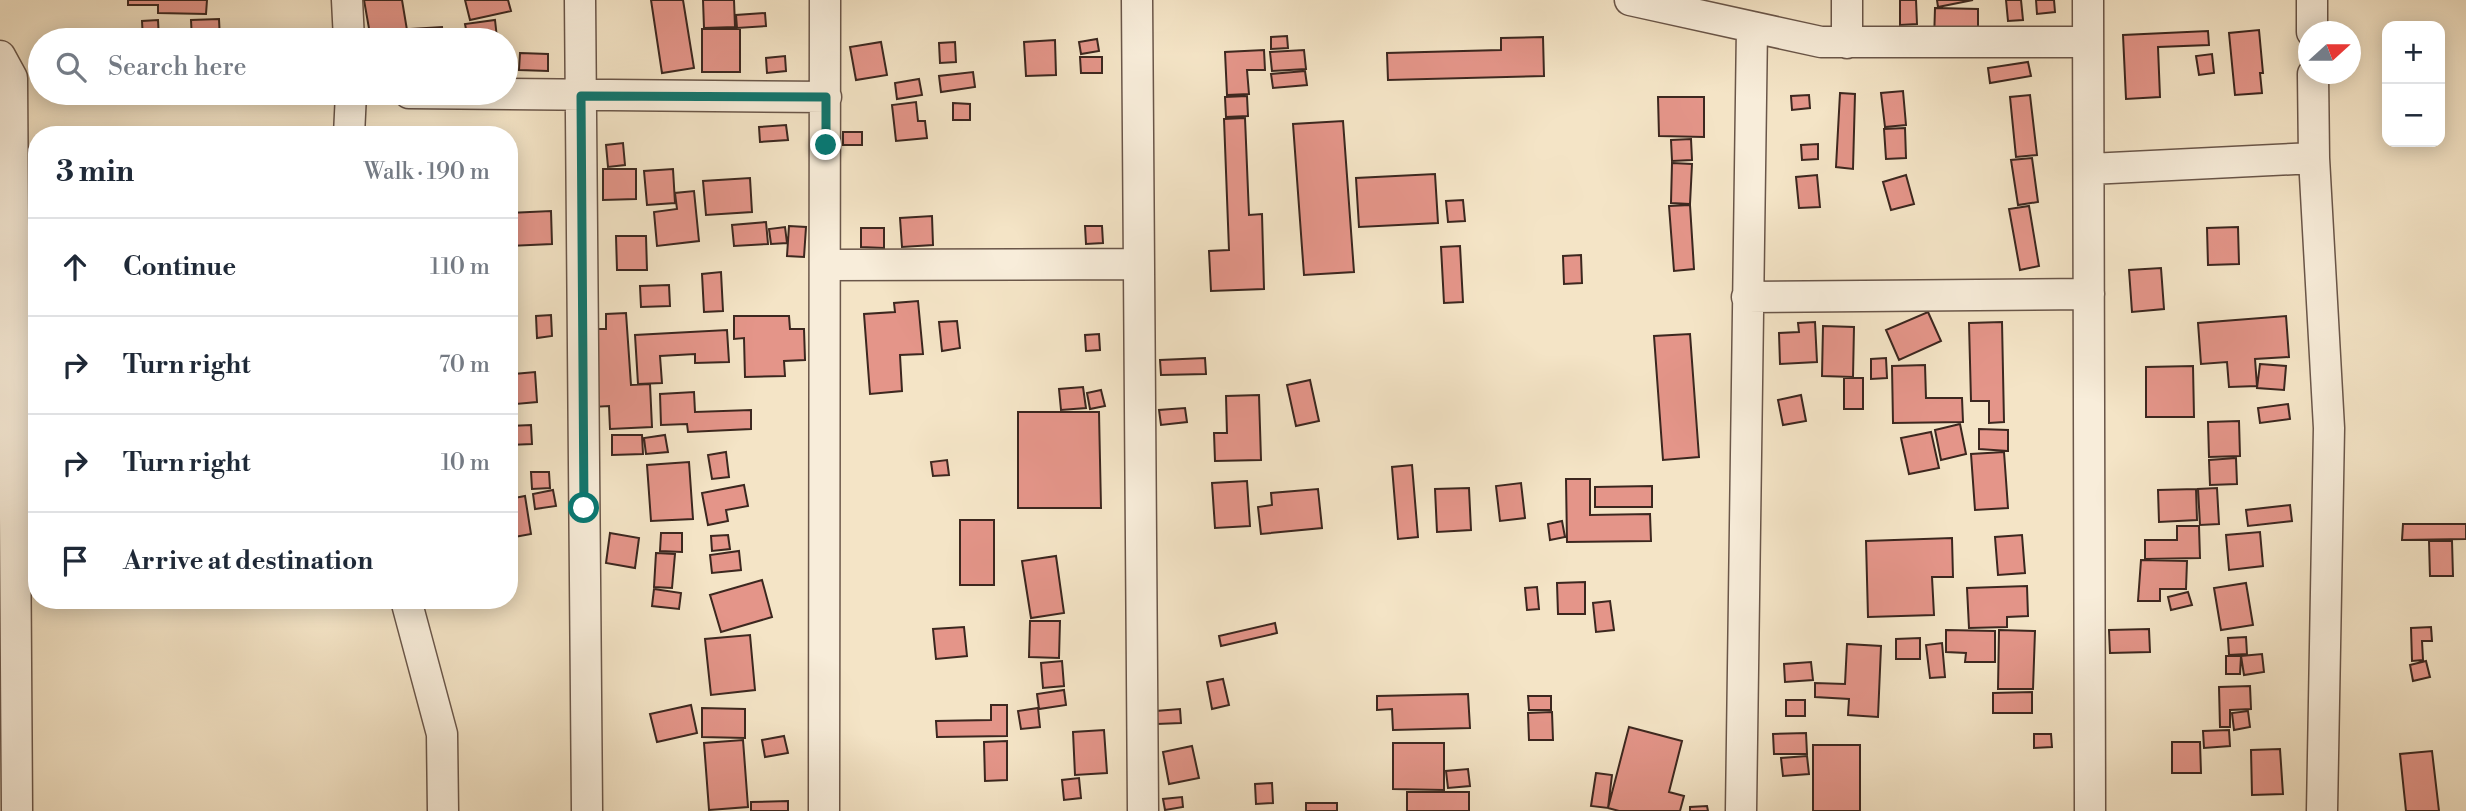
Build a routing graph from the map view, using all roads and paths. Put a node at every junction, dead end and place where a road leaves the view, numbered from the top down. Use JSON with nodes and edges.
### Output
{"nodes":[{"id":1,"x":347,"y":0,"type":"edge"},
{"id":2,"x":580,"y":0,"type":"edge"},
{"id":3,"x":825,"y":0,"type":"edge"},
{"id":4,"x":1137,"y":0,"type":"edge"},
{"id":5,"x":1630,"y":0,"type":"edge"},
{"id":6,"x":1847,"y":0,"type":"edge"},
{"id":7,"x":2088,"y":0,"type":"edge"},
{"id":8,"x":2312,"y":0,"type":"edge"},
{"id":9,"x":2312,"y":21,"type":"edge"},
{"id":10,"x":1752,"y":27,"type":"junction"},
{"id":11,"x":348,"y":28,"type":"edge"},
{"id":12,"x":2088,"y":42,"type":"junction"},
{"id":13,"x":1847,"y":43,"type":"junction"},
{"id":14,"x":0,"y":56,"type":"edge"},
{"id":15,"x":2313,"y":84,"type":"edge"},
{"id":16,"x":518,"y":95,"type":"edge"},
{"id":17,"x":581,"y":96,"type":"junction"},
{"id":18,"x":826,"y":97,"type":"junction"},
{"id":19,"x":350,"y":105,"type":"edge"},
{"id":20,"x":349,"y":126,"type":"edge"},
{"id":21,"x":2314,"y":158,"type":"junction"},
{"id":22,"x":2090,"y":169,"type":"junction"},
{"id":23,"x":1139,"y":264,"type":"junction"},
{"id":24,"x":827,"y":265,"type":"junction"},
{"id":25,"x":2090,"y":295,"type":"junction"},
{"id":26,"x":1747,"y":297,"type":"junction"},
{"id":27,"x":26,"y":401,"type":"edge"},
{"id":28,"x":409,"y":609,"type":"edge"},
{"id":29,"x":17,"y":811,"type":"edge"},
{"id":30,"x":443,"y":811,"type":"edge"},
{"id":31,"x":587,"y":811,"type":"edge"},
{"id":32,"x":824,"y":811,"type":"edge"},
{"id":33,"x":1143,"y":811,"type":"edge"},
{"id":34,"x":1741,"y":811,"type":"edge"},
{"id":35,"x":2090,"y":811,"type":"edge"},
{"id":36,"x":2322,"y":811,"type":"edge"}],
"edges":[{"from":1,"to":11,"type":"street"},
{"from":2,"to":17,"type":"street"},
{"from":3,"to":18,"type":"street"},
{"from":4,"to":23,"type":"street"},
{"from":5,"to":10,"type":"street"},
{"from":6,"to":13,"type":"street"},
{"from":7,"to":12,"type":"street"},
{"from":8,"to":9,"type":"street"},
{"from":10,"to":13,"type":"street"},
{"from":10,"to":26,"type":"street"},
{"from":12,"to":13,"type":"street"},
{"from":12,"to":22,"type":"street"},
{"from":14,"to":27,"type":"street"},
{"from":15,"to":21,"type":"street"},
{"from":16,"to":17,"type":"street"},
{"from":17,"to":18,"type":"street"},
{"from":17,"to":31,"type":"street"},
{"from":18,"to":24,"type":"street"},
{"from":19,"to":20,"type":"street"},
{"from":21,"to":22,"type":"street"},
{"from":21,"to":36,"type":"street"},
{"from":22,"to":25,"type":"street"},
{"from":23,"to":24,"type":"street"},
{"from":23,"to":33,"type":"street"},
{"from":24,"to":32,"type":"street"},
{"from":25,"to":26,"type":"street"},
{"from":25,"to":35,"type":"street"},
{"from":26,"to":34,"type":"street"},
{"from":27,"to":29,"type":"street"},
{"from":28,"to":30,"type":"street"}]}
